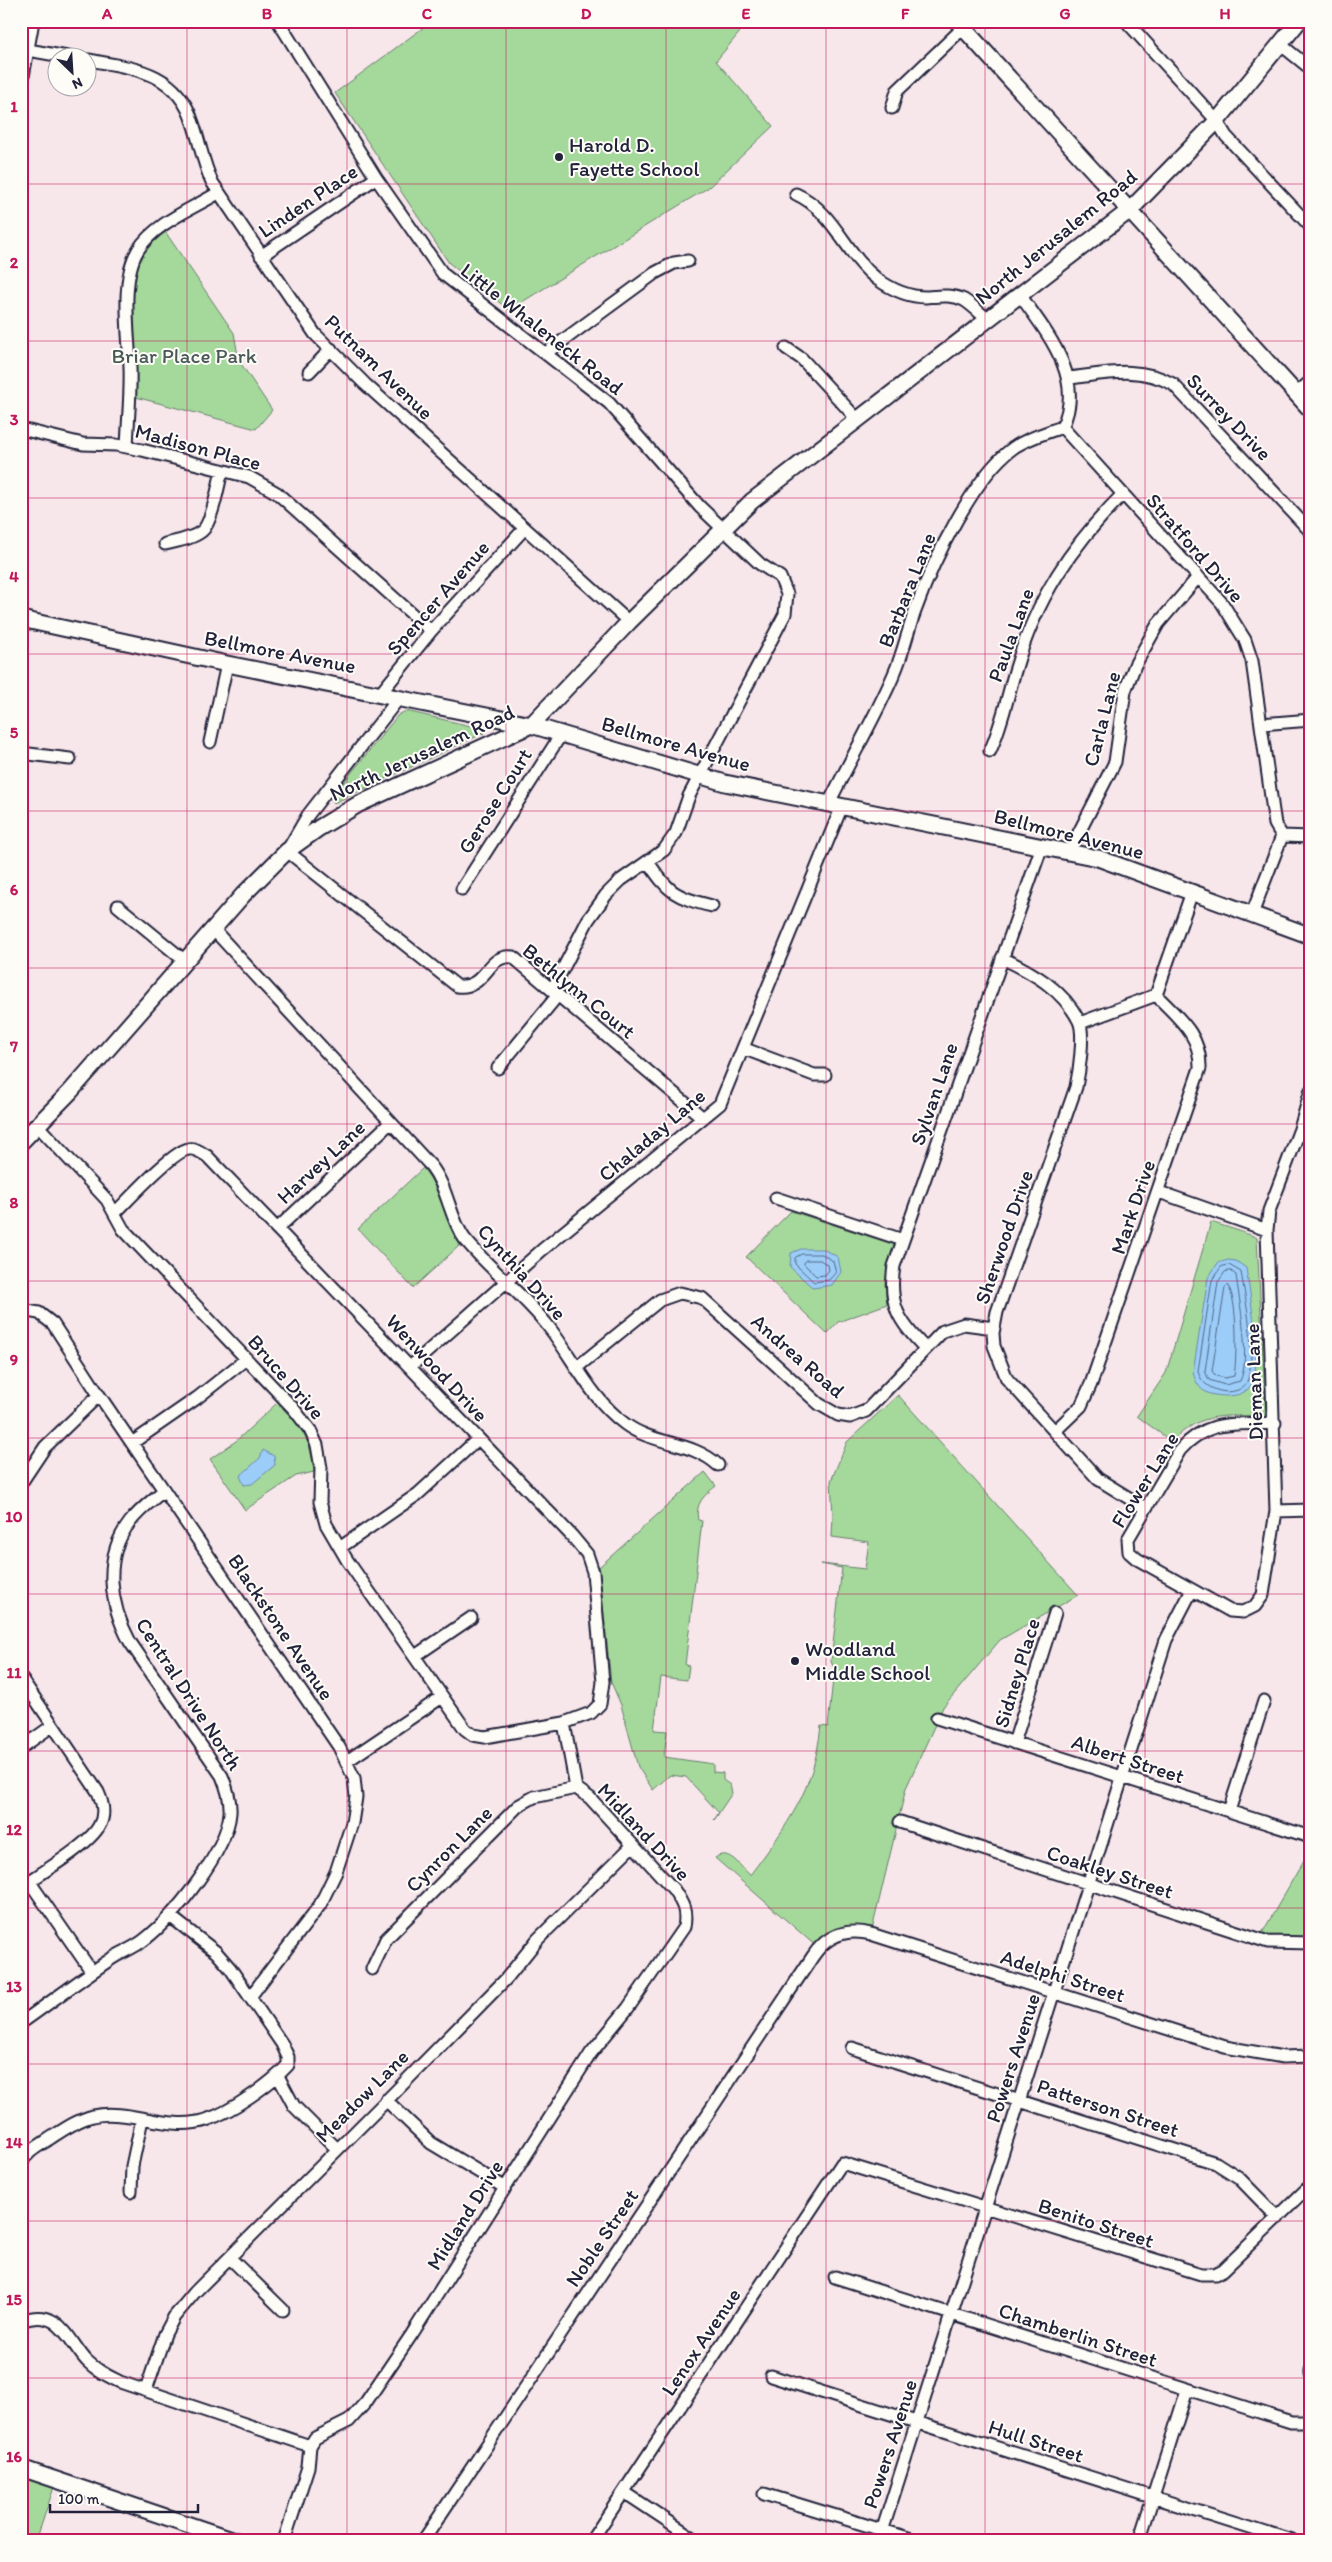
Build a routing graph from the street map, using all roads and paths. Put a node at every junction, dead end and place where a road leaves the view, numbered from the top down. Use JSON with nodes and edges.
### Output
{"nodes":[{"id":1,"x":33,"y":21,"type":"edge"},
{"id":2,"x":278,"y":21,"type":"edge"},
{"id":3,"x":1126,"y":21,"type":"edge"},
{"id":4,"x":1299,"y":21,"type":"edge"},
{"id":5,"x":960,"y":25,"type":"edge"},
{"id":6,"x":1280,"y":44,"type":"junction"},
{"id":7,"x":28,"y":50,"type":"junction"},
{"id":8,"x":48,"y":54,"type":"edge"},
{"id":9,"x":98,"y":62,"type":"edge"},
{"id":10,"x":1311,"y":68,"type":"edge"},
{"id":11,"x":21,"y":88,"type":"edge"},
{"id":12,"x":892,"y":108,"type":"dead end"},
{"id":13,"x":1216,"y":121,"type":"junction"},
{"id":14,"x":376,"y":178,"type":"junction"},
{"id":15,"x":218,"y":193,"type":"junction"},
{"id":16,"x":796,"y":194,"type":"dead end"},
{"id":17,"x":1130,"y":210,"type":"junction"},
{"id":18,"x":1311,"y":227,"type":"edge"},
{"id":19,"x":261,"y":256,"type":"junction"},
{"id":20,"x":688,"y":261,"type":"dead end"},
{"id":21,"x":1020,"y":294,"type":"junction"},
{"id":22,"x":987,"y":319,"type":"junction"},
{"id":23,"x":786,"y":348,"type":"dead end"},
{"id":24,"x":330,"y":349,"type":"junction"},
{"id":25,"x":546,"y":353,"type":"junction"},
{"id":26,"x":309,"y":372,"type":"dead end"},
{"id":27,"x":1068,"y":378,"type":"junction"},
{"id":28,"x":1311,"y":381,"type":"edge"},
{"id":29,"x":1296,"y":394,"type":"junction"},
{"id":30,"x":1311,"y":410,"type":"edge"},
{"id":31,"x":857,"y":419,"type":"junction"},
{"id":32,"x":1062,"y":427,"type":"junction"},
{"id":33,"x":21,"y":429,"type":"edge"},
{"id":34,"x":127,"y":447,"type":"junction"},
{"id":35,"x":222,"y":470,"type":"junction"},
{"id":36,"x":1123,"y":494,"type":"junction"},
{"id":37,"x":525,"y":528,"type":"junction"},
{"id":38,"x":724,"y":530,"type":"junction"},
{"id":39,"x":1311,"y":532,"type":"edge"},
{"id":40,"x":165,"y":544,"type":"dead end"},
{"id":41,"x":1198,"y":578,"type":"junction"},
{"id":42,"x":21,"y":619,"type":"edge"},
{"id":43,"x":629,"y":622,"type":"junction"},
{"id":44,"x":431,"y":631,"type":"junction"},
{"id":45,"x":227,"y":664,"type":"junction"},
{"id":46,"x":380,"y":694,"type":"junction"},
{"id":47,"x":399,"y":698,"type":"junction"},
{"id":48,"x":1311,"y":720,"type":"edge"},
{"id":49,"x":1261,"y":724,"type":"junction"},
{"id":50,"x":531,"y":725,"type":"junction"},
{"id":51,"x":562,"y":733,"type":"junction"},
{"id":52,"x":210,"y":742,"type":"dead end"},
{"id":53,"x":990,"y":752,"type":"dead end"},
{"id":54,"x":21,"y":753,"type":"edge"},
{"id":55,"x":70,"y":758,"type":"dead end"},
{"id":56,"x":700,"y":775,"type":"junction"},
{"id":57,"x":835,"y":805,"type":"junction"},
{"id":58,"x":1282,"y":836,"type":"junction"},
{"id":59,"x":1311,"y":837,"type":"edge"},
{"id":60,"x":1042,"y":846,"type":"junction"},
{"id":61,"x":287,"y":852,"type":"junction"},
{"id":62,"x":1069,"y":852,"type":"junction"},
{"id":63,"x":648,"y":862,"type":"junction"},
{"id":64,"x":462,"y":889,"type":"dead end"},
{"id":65,"x":1192,"y":892,"type":"junction"},
{"id":66,"x":118,"y":906,"type":"dead end"},
{"id":67,"x":712,"y":906,"type":"dead end"},
{"id":68,"x":1252,"y":914,"type":"junction"},
{"id":69,"x":213,"y":930,"type":"junction"},
{"id":70,"x":1311,"y":936,"type":"edge"},
{"id":71,"x":1002,"y":958,"type":"junction"},
{"id":72,"x":185,"y":960,"type":"junction"},
{"id":73,"x":555,"y":993,"type":"junction"},
{"id":74,"x":1156,"y":995,"type":"junction"},
{"id":75,"x":1080,"y":1022,"type":"junction"},
{"id":76,"x":745,"y":1049,"type":"junction"},
{"id":77,"x":498,"y":1068,"type":"dead end"},
{"id":78,"x":826,"y":1075,"type":"dead end"},
{"id":79,"x":1311,"y":1090,"type":"edge"},
{"id":80,"x":703,"y":1118,"type":"junction"},
{"id":81,"x":390,"y":1123,"type":"junction"},
{"id":82,"x":38,"y":1126,"type":"junction"},
{"id":83,"x":21,"y":1142,"type":"edge"},
{"id":84,"x":1159,"y":1192,"type":"junction"},
{"id":85,"x":776,"y":1198,"type":"dead end"},
{"id":86,"x":114,"y":1213,"type":"junction"},
{"id":87,"x":277,"y":1229,"type":"junction"},
{"id":88,"x":1267,"y":1230,"type":"junction"},
{"id":89,"x":903,"y":1240,"type":"junction"},
{"id":90,"x":506,"y":1282,"type":"junction"},
{"id":91,"x":21,"y":1314,"type":"edge"},
{"id":92,"x":994,"y":1328,"type":"junction"},
{"id":93,"x":925,"y":1348,"type":"junction"},
{"id":94,"x":246,"y":1359,"type":"junction"},
{"id":95,"x":410,"y":1367,"type":"junction"},
{"id":96,"x":576,"y":1368,"type":"junction"},
{"id":97,"x":99,"y":1395,"type":"junction"},
{"id":98,"x":1275,"y":1423,"type":"junction"},
{"id":99,"x":1055,"y":1431,"type":"junction"},
{"id":100,"x":478,"y":1439,"type":"junction"},
{"id":101,"x":132,"y":1443,"type":"junction"},
{"id":102,"x":718,"y":1465,"type":"dead end"},
{"id":103,"x":21,"y":1483,"type":"edge"},
{"id":104,"x":164,"y":1490,"type":"junction"},
{"id":105,"x":1145,"y":1508,"type":"junction"},
{"id":106,"x":1311,"y":1510,"type":"edge"},
{"id":107,"x":1276,"y":1512,"type":"junction"},
{"id":108,"x":341,"y":1547,"type":"junction"},
{"id":109,"x":1192,"y":1590,"type":"junction"},
{"id":110,"x":1055,"y":1613,"type":"dead end"},
{"id":111,"x":471,"y":1618,"type":"dead end"},
{"id":112,"x":415,"y":1656,"type":"junction"},
{"id":113,"x":21,"y":1678,"type":"edge"},
{"id":114,"x":442,"y":1697,"type":"junction"},
{"id":115,"x":1264,"y":1701,"type":"dead end"},
{"id":116,"x":937,"y":1718,"type":"dead end"},
{"id":117,"x":564,"y":1723,"type":"junction"},
{"id":118,"x":52,"y":1726,"type":"junction"},
{"id":119,"x":1014,"y":1743,"type":"junction"},
{"id":120,"x":21,"y":1748,"type":"edge"},
{"id":121,"x":347,"y":1760,"type":"junction"},
{"id":122,"x":1122,"y":1777,"type":"junction"},
{"id":123,"x":576,"y":1788,"type":"junction"},
{"id":124,"x":1229,"y":1811,"type":"junction"},
{"id":125,"x":900,"y":1822,"type":"dead end"},
{"id":126,"x":1307,"y":1836,"type":"dead end"},
{"id":127,"x":632,"y":1846,"type":"junction"},
{"id":128,"x":25,"y":1884,"type":"edge"},
{"id":129,"x":1087,"y":1884,"type":"junction"},
{"id":130,"x":170,"y":1916,"type":"junction"},
{"id":131,"x":1311,"y":1943,"type":"edge"},
{"id":132,"x":813,"y":1956,"type":"joint"},
{"id":133,"x":372,"y":1968,"type":"dead end"},
{"id":134,"x":92,"y":1972,"type":"junction"},
{"id":135,"x":1053,"y":1992,"type":"junction"},
{"id":136,"x":250,"y":1997,"type":"junction"},
{"id":137,"x":21,"y":2024,"type":"edge"},
{"id":138,"x":852,"y":2048,"type":"dead end"},
{"id":139,"x":1311,"y":2056,"type":"edge"},
{"id":140,"x":278,"y":2076,"type":"junction"},
{"id":141,"x":386,"y":2100,"type":"junction"},
{"id":142,"x":1019,"y":2100,"type":"junction"},
{"id":143,"x":142,"y":2119,"type":"junction"},
{"id":144,"x":336,"y":2148,"type":"junction"},
{"id":145,"x":21,"y":2164,"type":"edge"},
{"id":146,"x":842,"y":2164,"type":"joint"},
{"id":147,"x":1311,"y":2186,"type":"edge"},
{"id":148,"x":504,"y":2188,"type":"junction"},
{"id":149,"x":132,"y":2192,"type":"dead end"},
{"id":150,"x":985,"y":2207,"type":"junction"},
{"id":151,"x":1278,"y":2218,"type":"junction"},
{"id":152,"x":230,"y":2258,"type":"junction"},
{"id":153,"x":835,"y":2277,"type":"dead end"},
{"id":154,"x":282,"y":2310,"type":"dead end"},
{"id":155,"x":951,"y":2315,"type":"junction"},
{"id":156,"x":21,"y":2321,"type":"edge"},
{"id":157,"x":1311,"y":2370,"type":"edge"},
{"id":158,"x":1311,"y":2374,"type":"edge"},
{"id":159,"x":771,"y":2376,"type":"dead end"},
{"id":160,"x":146,"y":2390,"type":"junction"},
{"id":161,"x":1187,"y":2390,"type":"junction"},
{"id":162,"x":917,"y":2422,"type":"junction"},
{"id":163,"x":1311,"y":2422,"type":"edge"},
{"id":164,"x":310,"y":2446,"type":"junction"},
{"id":165,"x":21,"y":2468,"type":"edge"},
{"id":166,"x":624,"y":2492,"type":"junction"},
{"id":167,"x":764,"y":2494,"type":"dead end"},
{"id":168,"x":1153,"y":2497,"type":"junction"},
{"id":169,"x":881,"y":2535,"type":"edge"},
{"id":170,"x":237,"y":2541,"type":"edge"},
{"id":171,"x":284,"y":2541,"type":"edge"},
{"id":172,"x":423,"y":2541,"type":"edge"},
{"id":173,"x":591,"y":2541,"type":"edge"},
{"id":174,"x":698,"y":2541,"type":"edge"},
{"id":175,"x":918,"y":2541,"type":"edge"},
{"id":176,"x":1139,"y":2541,"type":"edge"},
{"id":177,"x":1290,"y":2541,"type":"edge"}],
"edges":[{"from":1,"to":7,"type":"street"},
{"from":2,"to":14,"type":"street","name":"Little Whaleneck Road"},
{"from":3,"to":13,"type":"street"},
{"from":4,"to":6,"type":"main road","name":"North Jerusalem Road"},
{"from":5,"to":12,"type":"street"},
{"from":5,"to":17,"type":"main road"},
{"from":6,"to":10,"type":"street"},
{"from":6,"to":13,"type":"main road","name":"North Jerusalem Road"},
{"from":7,"to":8,"type":"street"},
{"from":7,"to":11,"type":"street"},
{"from":9,"to":15,"type":"street","name":"Putnam Avenue"},
{"from":13,"to":17,"type":"main road","name":"North Jerusalem Road"},
{"from":13,"to":18,"type":"street"},
{"from":14,"to":19,"type":"street","name":"Linden Place"},
{"from":14,"to":25,"type":"street","name":"Little Whaleneck Road"},
{"from":15,"to":19,"type":"street","name":"Putnam Avenue"},
{"from":15,"to":34,"type":"street"},
{"from":16,"to":22,"type":"street"},
{"from":17,"to":21,"type":"main road","name":"North Jerusalem Road"},
{"from":17,"to":29,"type":"main road"},
{"from":19,"to":24,"type":"street","name":"Putnam Avenue"},
{"from":20,"to":25,"type":"street"},
{"from":21,"to":22,"type":"main road","name":"North Jerusalem Road"},
{"from":21,"to":27,"type":"street"},
{"from":22,"to":31,"type":"main road","name":"North Jerusalem Road"},
{"from":23,"to":31,"type":"street"},
{"from":24,"to":26,"type":"street"},
{"from":24,"to":37,"type":"street","name":"Putnam Avenue"},
{"from":25,"to":38,"type":"street","name":"Little Whaleneck Road"},
{"from":27,"to":32,"type":"street"},
{"from":27,"to":39,"type":"street","name":"Surrey Drive"},
{"from":28,"to":29,"type":"street"},
{"from":29,"to":30,"type":"main road"},
{"from":31,"to":38,"type":"main road","name":"North Jerusalem Road"},
{"from":32,"to":36,"type":"street","name":"Stratford Drive"},
{"from":32,"to":57,"type":"street","name":"Barbara Lane"},
{"from":33,"to":34,"type":"street","name":"Madison Place"},
{"from":34,"to":35,"type":"street","name":"Madison Place"},
{"from":35,"to":40,"type":"street"},
{"from":35,"to":44,"type":"street","name":"Madison Place"},
{"from":36,"to":41,"type":"street","name":"Stratford Drive"},
{"from":36,"to":53,"type":"street","name":"Paula Lane"},
{"from":37,"to":43,"type":"street","name":"Putnam Avenue"},
{"from":37,"to":44,"type":"street","name":"Spencer Avenue"},
{"from":38,"to":43,"type":"main road","name":"North Jerusalem Road"},
{"from":38,"to":56,"type":"street","name":"Little Whaleneck Road"},
{"from":41,"to":49,"type":"street","name":"Stratford Drive"},
{"from":41,"to":62,"type":"street","name":"Carla Lane"},
{"from":42,"to":45,"type":"main road","name":"Bellmore Avenue"},
{"from":43,"to":50,"type":"main road","name":"North Jerusalem Road"},
{"from":44,"to":46,"type":"street","name":"Spencer Avenue"},
{"from":45,"to":46,"type":"main road","name":"Bellmore Avenue"},
{"from":45,"to":52,"type":"street"},
{"from":46,"to":47,"type":"main road","name":"Bellmore Avenue"},
{"from":47,"to":50,"type":"main road","name":"Bellmore Avenue"},
{"from":47,"to":61,"type":"street"},
{"from":48,"to":49,"type":"street"},
{"from":49,"to":58,"type":"street","name":"Stratford Drive"},
{"from":50,"to":51,"type":"main road","name":"Bellmore Avenue"},
{"from":50,"to":61,"type":"main road","name":"North Jerusalem Road"},
{"from":51,"to":56,"type":"main road","name":"Bellmore Avenue"},
{"from":51,"to":64,"type":"street","name":"Gerose Court"},
{"from":54,"to":55,"type":"street"},
{"from":56,"to":57,"type":"main road","name":"Bellmore Avenue"},
{"from":56,"to":63,"type":"street","name":"Little Whaleneck Road"},
{"from":57,"to":60,"type":"main road","name":"Bellmore Avenue"},
{"from":57,"to":76,"type":"street","name":"Chaladay Lane"},
{"from":58,"to":59,"type":"street"},
{"from":58,"to":68,"type":"street"},
{"from":60,"to":62,"type":"main road","name":"Bellmore Avenue"},
{"from":60,"to":71,"type":"street","name":"Sylvan Lane"},
{"from":61,"to":69,"type":"main road","name":"North Jerusalem Road"},
{"from":61,"to":73,"type":"street","name":"Bethlynn Court"},
{"from":62,"to":65,"type":"main road","name":"Bellmore Avenue"},
{"from":63,"to":67,"type":"street"},
{"from":63,"to":73,"type":"street","name":"Little Whaleneck Road"},
{"from":65,"to":68,"type":"main road","name":"Bellmore Avenue"},
{"from":65,"to":74,"type":"street"},
{"from":66,"to":72,"type":"street"},
{"from":68,"to":70,"type":"main road","name":"Bellmore Avenue"},
{"from":69,"to":72,"type":"main road","name":"North Jerusalem Road"},
{"from":69,"to":81,"type":"street","name":"Cynthia Drive"},
{"from":71,"to":75,"type":"street"},
{"from":71,"to":89,"type":"street","name":"Sylvan Lane"},
{"from":72,"to":82,"type":"main road","name":"North Jerusalem Road"},
{"from":73,"to":77,"type":"street","name":"Little Whaleneck Road"},
{"from":73,"to":80,"type":"street","name":"Bethlynn Court"},
{"from":74,"to":75,"type":"street"},
{"from":74,"to":84,"type":"street","name":"Mark Drive"},
{"from":75,"to":92,"type":"street","name":"Sherwood Drive"},
{"from":76,"to":78,"type":"street"},
{"from":76,"to":80,"type":"street","name":"Chaladay Lane"},
{"from":79,"to":88,"type":"street","name":"Dieman Lane"},
{"from":80,"to":90,"type":"street","name":"Chaladay Lane"},
{"from":81,"to":87,"type":"street","name":"Harvey Lane"},
{"from":81,"to":90,"type":"street","name":"Cynthia Drive"},
{"from":82,"to":83,"type":"main road","name":"North Jerusalem Road"},
{"from":82,"to":86,"type":"street","name":"Bruce Drive"},
{"from":84,"to":88,"type":"street"},
{"from":84,"to":99,"type":"street","name":"Mark Drive"},
{"from":85,"to":89,"type":"street"},
{"from":86,"to":87,"type":"street","name":"Wenwood Drive"},
{"from":86,"to":94,"type":"street","name":"Bruce Drive"},
{"from":87,"to":95,"type":"street","name":"Wenwood Drive"},
{"from":88,"to":98,"type":"street","name":"Dieman Lane"},
{"from":89,"to":93,"type":"street","name":"Sylvan Lane"},
{"from":90,"to":95,"type":"street","name":"Chaladay Lane"},
{"from":90,"to":96,"type":"street","name":"Cynthia Drive"},
{"from":91,"to":97,"type":"street","name":"Blackstone Avenue"},
{"from":92,"to":93,"type":"street","name":"Andrea Road"},
{"from":92,"to":99,"type":"street","name":"Sherwood Drive"},
{"from":93,"to":96,"type":"street","name":"Andrea Road"},
{"from":94,"to":101,"type":"street"},
{"from":94,"to":108,"type":"street","name":"Bruce Drive"},
{"from":95,"to":100,"type":"street","name":"Wenwood Drive"},
{"from":96,"to":102,"type":"street","name":"Cynthia Drive"},
{"from":97,"to":101,"type":"street","name":"Blackstone Avenue"},
{"from":97,"to":103,"type":"street"},
{"from":98,"to":105,"type":"street","name":"Flower Lane"},
{"from":98,"to":107,"type":"street","name":"Dieman Lane"},
{"from":99,"to":105,"type":"street","name":"Sherwood Drive"},
{"from":100,"to":108,"type":"street"},
{"from":100,"to":117,"type":"street","name":"Wenwood Drive"},
{"from":101,"to":104,"type":"street","name":"Blackstone Avenue"},
{"from":104,"to":121,"type":"street","name":"Blackstone Avenue"},
{"from":104,"to":130,"type":"street","name":"Central Drive North"},
{"from":105,"to":109,"type":"street","name":"Flower Lane"},
{"from":106,"to":107,"type":"street"},
{"from":107,"to":109,"type":"street","name":"Dieman Lane"},
{"from":108,"to":112,"type":"street","name":"Bruce Drive"},
{"from":109,"to":122,"type":"street","name":"Powers Avenue"},
{"from":110,"to":119,"type":"street","name":"Sidney Place"},
{"from":111,"to":112,"type":"street"},
{"from":112,"to":114,"type":"street","name":"Bruce Drive"},
{"from":113,"to":118,"type":"street"},
{"from":114,"to":117,"type":"street","name":"Bruce Drive"},
{"from":114,"to":121,"type":"street"},
{"from":115,"to":124,"type":"street"},
{"from":116,"to":119,"type":"street","name":"Albert Street"},
{"from":117,"to":123,"type":"street","name":"Midland Drive"},
{"from":118,"to":120,"type":"street"},
{"from":118,"to":128,"type":"street"},
{"from":119,"to":122,"type":"street","name":"Albert Street"},
{"from":121,"to":136,"type":"street","name":"Blackstone Avenue"},
{"from":122,"to":124,"type":"street","name":"Albert Street"},
{"from":122,"to":129,"type":"street","name":"Powers Avenue"},
{"from":123,"to":127,"type":"street","name":"Midland Drive"},
{"from":123,"to":133,"type":"street","name":"Cynron Lane"},
{"from":124,"to":126,"type":"street","name":"Albert Street"},
{"from":125,"to":129,"type":"street","name":"Coakley Street"},
{"from":127,"to":141,"type":"street","name":"Meadow Lane"},
{"from":127,"to":148,"type":"street","name":"Midland Drive"},
{"from":128,"to":134,"type":"street"},
{"from":129,"to":131,"type":"street","name":"Coakley Street"},
{"from":129,"to":135,"type":"street","name":"Powers Avenue"},
{"from":130,"to":134,"type":"street","name":"Central Drive North"},
{"from":130,"to":136,"type":"street"},
{"from":132,"to":135,"type":"street","name":"Adelphi Street"},
{"from":132,"to":172,"type":"street","name":"Noble Street"},
{"from":134,"to":137,"type":"street","name":"Central Drive North"},
{"from":135,"to":139,"type":"street","name":"Adelphi Street"},
{"from":135,"to":142,"type":"street","name":"Powers Avenue"},
{"from":136,"to":140,"type":"street"},
{"from":138,"to":142,"type":"street","name":"Patterson Street"},
{"from":140,"to":143,"type":"street"},
{"from":140,"to":144,"type":"street"},
{"from":141,"to":144,"type":"street","name":"Meadow Lane"},
{"from":141,"to":148,"type":"street"},
{"from":142,"to":150,"type":"street","name":"Powers Avenue"},
{"from":142,"to":151,"type":"street","name":"Patterson Street"},
{"from":143,"to":145,"type":"street"},
{"from":143,"to":149,"type":"street"},
{"from":144,"to":152,"type":"street","name":"Meadow Lane"},
{"from":146,"to":150,"type":"street","name":"Benito Street"},
{"from":146,"to":166,"type":"street","name":"Lenox Avenue"},
{"from":147,"to":151,"type":"street","name":"Benito Street"},
{"from":148,"to":164,"type":"street","name":"Midland Drive"},
{"from":150,"to":151,"type":"street","name":"Benito Street"},
{"from":150,"to":155,"type":"street","name":"Powers Avenue"},
{"from":152,"to":154,"type":"street"},
{"from":152,"to":160,"type":"street","name":"Meadow Lane"},
{"from":153,"to":155,"type":"street","name":"Chamberlin Street"},
{"from":155,"to":161,"type":"street","name":"Chamberlin Street"},
{"from":155,"to":162,"type":"street","name":"Powers Avenue"},
{"from":156,"to":160,"type":"street"},
{"from":157,"to":158,"type":"street"},
{"from":159,"to":162,"type":"street","name":"Hull Street"},
{"from":160,"to":164,"type":"street"},
{"from":161,"to":163,"type":"street","name":"Chamberlin Street"},
{"from":161,"to":168,"type":"street"},
{"from":162,"to":168,"type":"street","name":"Hull Street"},
{"from":162,"to":169,"type":"street","name":"Powers Avenue"},
{"from":164,"to":171,"type":"street"},
{"from":165,"to":170,"type":"main road"},
{"from":166,"to":173,"type":"street","name":"Lenox Avenue"},
{"from":166,"to":174,"type":"street"},
{"from":167,"to":169,"type":"street"},
{"from":168,"to":176,"type":"street"},
{"from":168,"to":177,"type":"street","name":"Hull Street"},
{"from":169,"to":175,"type":"street"}]}
